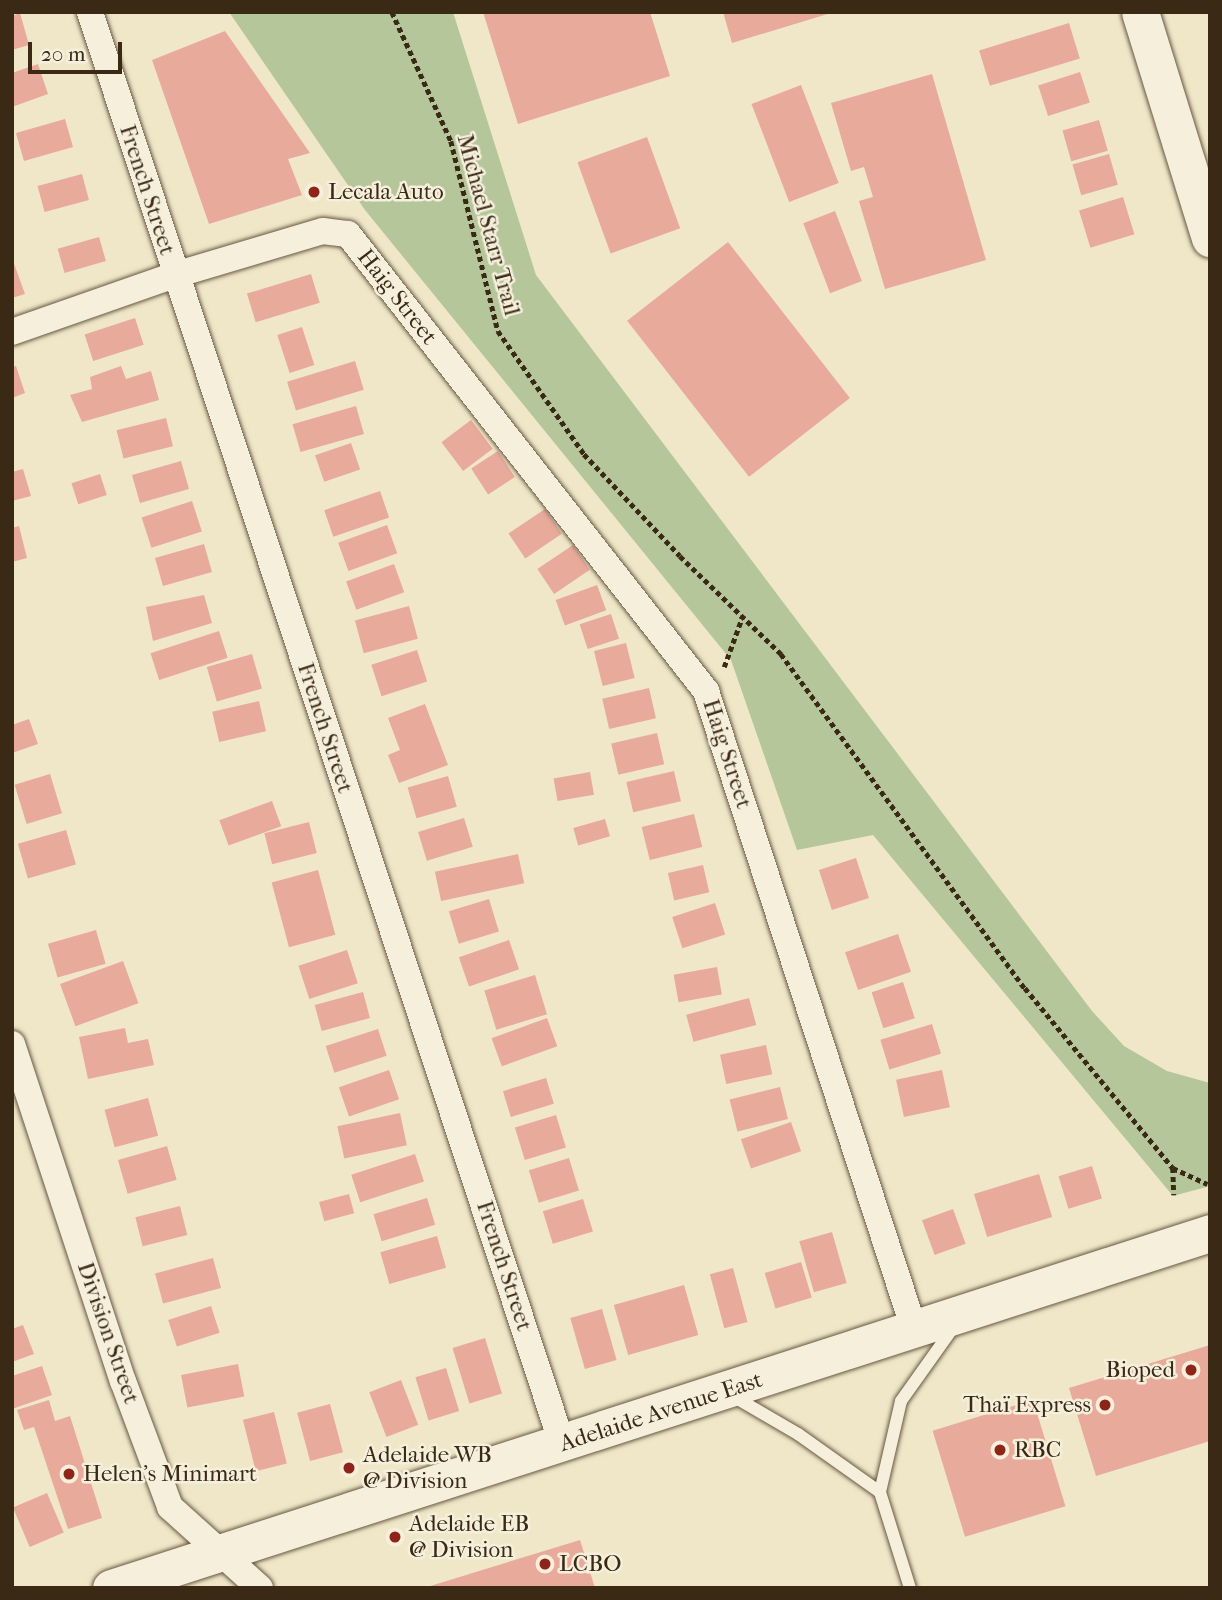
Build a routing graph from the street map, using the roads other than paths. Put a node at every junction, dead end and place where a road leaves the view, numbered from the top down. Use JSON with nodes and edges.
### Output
{"nodes":[{"id":1,"x":90,"y":12,"type":"edge"},
{"id":2,"x":1140,"y":12,"type":"edge"},
{"id":3,"x":1210,"y":238,"type":"edge"},
{"id":4,"x":174,"y":275,"type":"junction"},
{"id":5,"x":12,"y":332,"type":"edge"},
{"id":6,"x":12,"y":1044,"type":"edge"},
{"id":7,"x":1210,"y":1233,"type":"edge"},
{"id":8,"x":962,"y":1314,"type":"junction"},
{"id":9,"x":914,"y":1329,"type":"junction"},
{"id":10,"x":725,"y":1391,"type":"junction"},
{"id":11,"x":562,"y":1443,"type":"junction"},
{"id":12,"x":880,"y":1492,"type":"junction"},
{"id":13,"x":222,"y":1552,"type":"junction"},
{"id":14,"x":111,"y":1588,"type":"edge"},
{"id":15,"x":260,"y":1588,"type":"edge"},
{"id":16,"x":910,"y":1588,"type":"edge"}],
"edges":[{"from":1,"to":4,"type":"street","name":"French Street"},
{"from":2,"to":3,"type":"main road"},
{"from":4,"to":5,"type":"street"},
{"from":4,"to":9,"type":"street","name":"Haig Street"},
{"from":4,"to":11,"type":"street","name":"French Street"},
{"from":6,"to":13,"type":"street","name":"Division Street"},
{"from":7,"to":8,"type":"main road","name":"Adelaide Avenue East"},
{"from":8,"to":9,"type":"main road","name":"Adelaide Avenue East"},
{"from":8,"to":12,"type":"lane"},
{"from":9,"to":10,"type":"main road","name":"Adelaide Avenue East"},
{"from":10,"to":11,"type":"main road","name":"Adelaide Avenue East"},
{"from":10,"to":12,"type":"lane"},
{"from":11,"to":13,"type":"main road","name":"Adelaide Avenue East"},
{"from":12,"to":16,"type":"lane"},
{"from":13,"to":14,"type":"main road","name":"Adelaide Avenue East"},
{"from":13,"to":15,"type":"street","name":"Division Street"}]}
